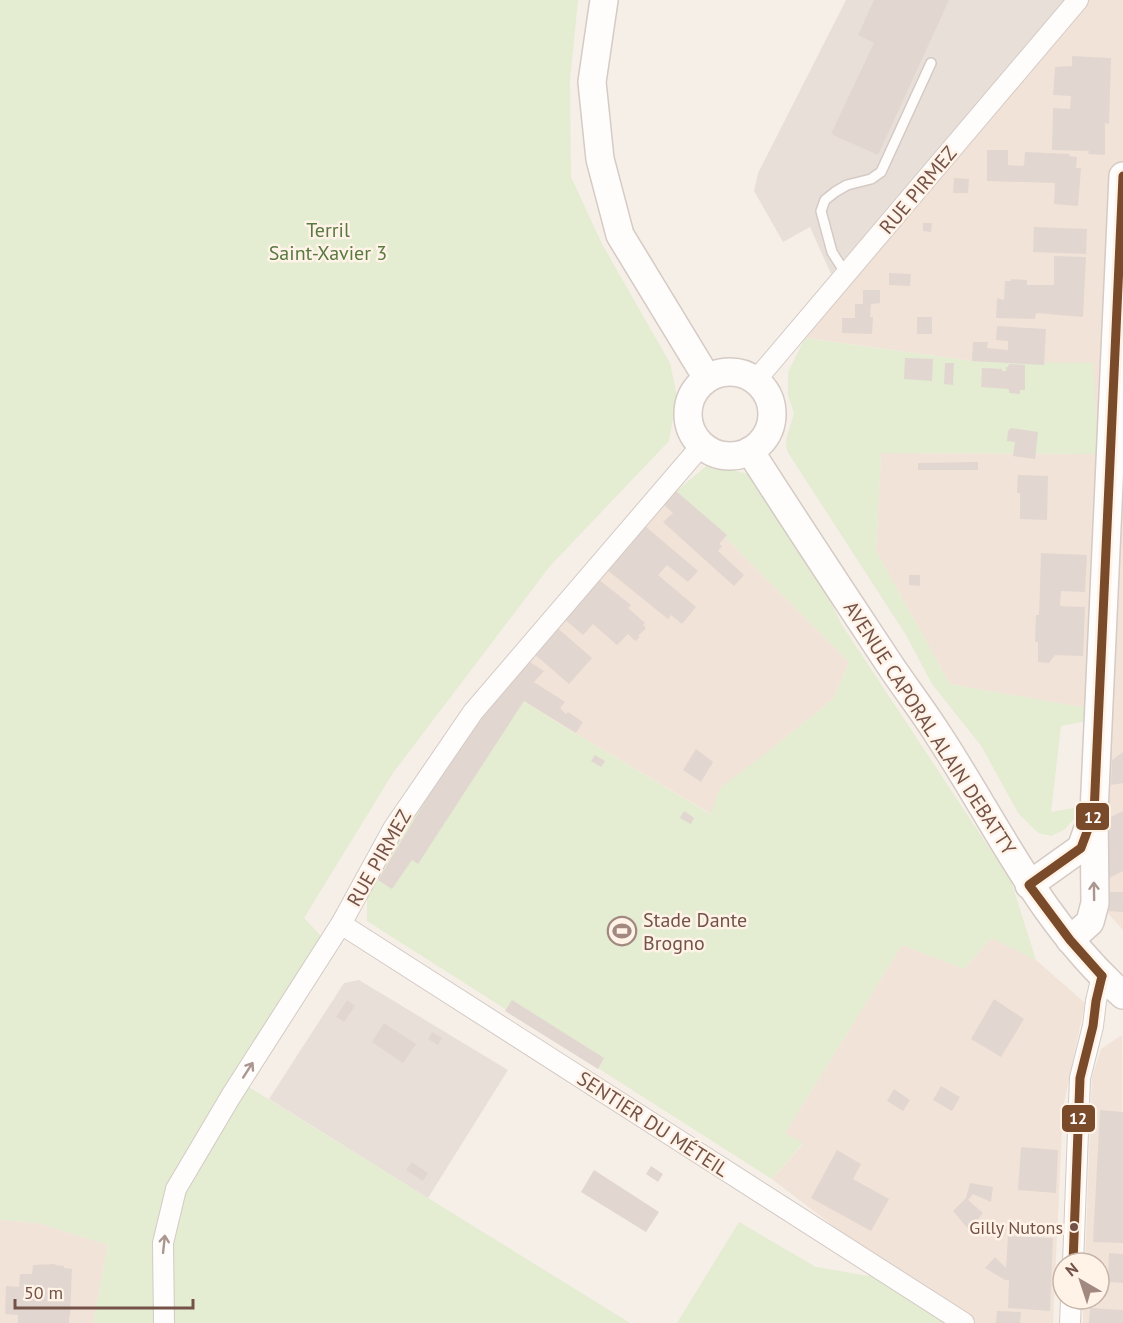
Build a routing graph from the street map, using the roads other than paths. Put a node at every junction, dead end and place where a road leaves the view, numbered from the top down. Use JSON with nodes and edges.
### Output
{"nodes":[{"id":1,"x":604,"y":0,"type":"edge"},
{"id":2,"x":1078,"y":0,"type":"edge"},
{"id":3,"x":931,"y":63,"type":"dead end"},
{"id":4,"x":1123,"y":176,"type":"edge"},
{"id":5,"x":846,"y":274,"type":"junction"},
{"id":6,"x":707,"y":378,"type":"junction"},
{"id":7,"x":756,"y":380,"type":"junction"},
{"id":8,"x":701,"y":446,"type":"junction"},
{"id":9,"x":750,"y":451,"type":"junction"},
{"id":10,"x":1094,"y":813,"type":"junction"},
{"id":11,"x":1029,"y":885,"type":"junction"},
{"id":12,"x":341,"y":924,"type":"junction"},
{"id":13,"x":1070,"y":940,"type":"junction"},
{"id":14,"x":1102,"y":976,"type":"junction"},
{"id":15,"x":1123,"y":995,"type":"edge"},
{"id":16,"x":1073,"y":1251,"type":"edge"},
{"id":17,"x":164,"y":1323,"type":"edge"},
{"id":18,"x":964,"y":1323,"type":"edge"}],
"edges":[{"from":1,"to":6,"type":"main road"},
{"from":2,"to":5,"type":"street","name":"RUE PIRMEZ"},
{"from":3,"to":5,"type":"lane"},
{"from":4,"to":10,"type":"main road"},
{"from":5,"to":7,"type":"street","name":"RUE PIRMEZ"},
{"from":6,"to":7,"type":"main road"},
{"from":6,"to":8,"type":"main road"},
{"from":7,"to":9,"type":"main road"},
{"from":8,"to":9,"type":"main road"},
{"from":8,"to":12,"type":"street","name":"RUE PIRMEZ"},
{"from":9,"to":11,"type":"main road","name":"AVENUE CAPORAL ALAIN DEBATTY"},
{"from":10,"to":11,"type":"main road"},
{"from":13,"to":10,"type":"main road","one_way":true},
{"from":11,"to":13,"type":"main road","name":"AVENUE CAPORAL ALAIN DEBATTY"},
{"from":17,"to":12,"type":"street","name":"RUE PIRMEZ","one_way":true},
{"from":12,"to":18,"type":"street","name":"SENTIER DU MÉTEIL"},
{"from":13,"to":14,"type":"main road","name":"AVENUE CAPORAL ALAIN DEBATTY"},
{"from":14,"to":15,"type":"main road","name":"AVENUE CAPORAL ALAIN DEBATTY"},
{"from":14,"to":16,"type":"street"}]}
